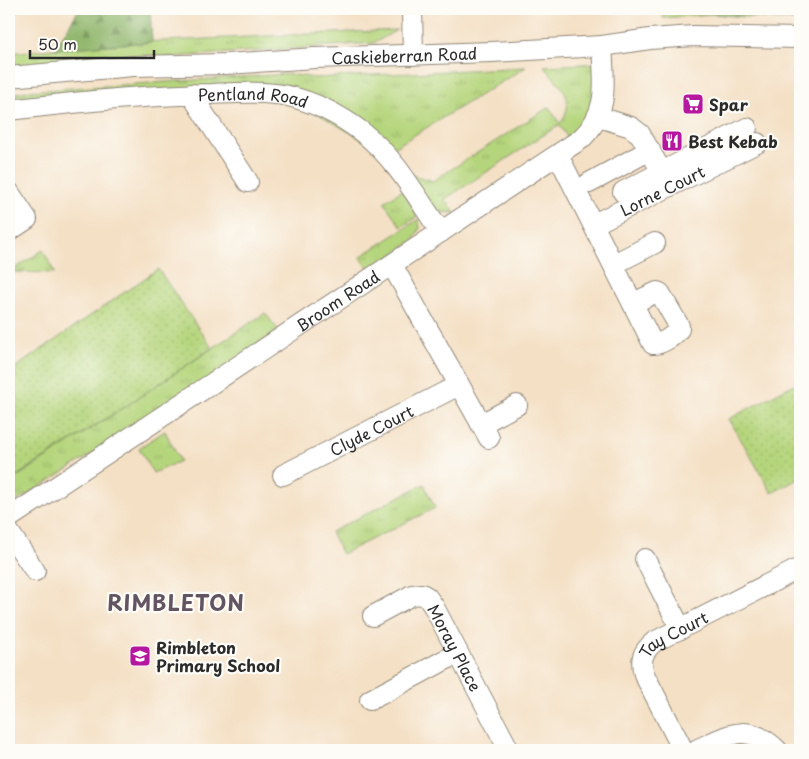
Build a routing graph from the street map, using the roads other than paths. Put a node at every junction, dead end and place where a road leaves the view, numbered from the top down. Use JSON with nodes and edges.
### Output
{"nodes":[{"id":1,"x":412,"y":9,"type":"edge"},
{"id":2,"x":800,"y":38,"type":"edge"},
{"id":3,"x":602,"y":46,"type":"junction"},
{"id":4,"x":413,"y":54,"type":"junction"},
{"id":5,"x":9,"y":77,"type":"edge"},
{"id":6,"x":191,"y":94,"type":"junction"},
{"id":7,"x":9,"y":110,"type":"edge"},
{"id":8,"x":599,"y":117,"type":"junction"},
{"id":9,"x":650,"y":150,"type":"junction"},
{"id":10,"x":558,"y":155,"type":"junction"},
{"id":11,"x":662,"y":172,"type":"junction"},
{"id":12,"x":248,"y":182,"type":"dead end"},
{"id":13,"x":589,"y":183,"type":"dead end"},
{"id":14,"x":9,"y":192,"type":"edge"},
{"id":15,"x":623,"y":192,"type":"dead end"},
{"id":16,"x":594,"y":224,"type":"junction"},
{"id":17,"x":9,"y":231,"type":"edge"},
{"id":18,"x":441,"y":232,"type":"junction"},
{"id":19,"x":655,"y":243,"type":"dead end"},
{"id":20,"x":614,"y":264,"type":"junction"},
{"id":21,"x":392,"y":265,"type":"junction"},
{"id":22,"x":633,"y":303,"type":"junction"},
{"id":23,"x":459,"y":385,"type":"junction"},
{"id":24,"x":517,"y":405,"type":"dead end"},
{"id":25,"x":283,"y":475,"type":"dead end"},
{"id":26,"x":9,"y":518,"type":"edge"},
{"id":27,"x":9,"y":532,"type":"edge"},
{"id":28,"x":645,"y":559,"type":"dead end"},
{"id":29,"x":800,"y":568,"type":"edge"},
{"id":30,"x":35,"y":571,"type":"dead end"},
{"id":31,"x":372,"y":616,"type":"dead end"},
{"id":32,"x":681,"y":629,"type":"junction"},
{"id":33,"x":458,"y":653,"type":"junction"},
{"id":34,"x":370,"y":700,"type":"dead end"},
{"id":35,"x":505,"y":749,"type":"edge"},
{"id":36,"x":683,"y":750,"type":"edge"},
{"id":37,"x":696,"y":750,"type":"edge"},
{"id":38,"x":777,"y":750,"type":"edge"}],
"edges":[{"from":1,"to":4,"type":"street"},
{"from":2,"to":3,"type":"street","name":"Caskieberran Road"},
{"from":3,"to":4,"type":"street","name":"Caskieberran Road"},
{"from":3,"to":8,"type":"street","name":"Broom Road"},
{"from":4,"to":5,"type":"street","name":"Caskieberran Road"},
{"from":6,"to":7,"type":"street","name":"Pentland Road"},
{"from":6,"to":12,"type":"street"},
{"from":6,"to":18,"type":"street","name":"Pentland Road"},
{"from":8,"to":9,"type":"street"},
{"from":8,"to":10,"type":"street","name":"Broom Road"},
{"from":9,"to":11,"type":"street"},
{"from":9,"to":13,"type":"street"},
{"from":10,"to":16,"type":"street"},
{"from":10,"to":18,"type":"street","name":"Broom Road"},
{"from":11,"to":15,"type":"street"},
{"from":11,"to":16,"type":"street","name":"Lorne Court"},
{"from":14,"to":17,"type":"street"},
{"from":16,"to":20,"type":"street"},
{"from":18,"to":21,"type":"street","name":"Broom Road"},
{"from":19,"to":20,"type":"street"},
{"from":20,"to":22,"type":"street"},
{"from":21,"to":23,"type":"street"},
{"from":21,"to":26,"type":"street","name":"Broom Road"},
{"from":22,"to":22,"type":"street"},
{"from":23,"to":24,"type":"street"},
{"from":23,"to":25,"type":"street","name":"Clyde Court"},
{"from":27,"to":30,"type":"street"},
{"from":28,"to":32,"type":"street"},
{"from":29,"to":32,"type":"street","name":"Tay Court"},
{"from":31,"to":33,"type":"street","name":"Moray Place"},
{"from":32,"to":36,"type":"street","name":"Tay Court"},
{"from":33,"to":34,"type":"street"},
{"from":33,"to":35,"type":"street","name":"Moray Place"},
{"from":37,"to":38,"type":"street"}]}
